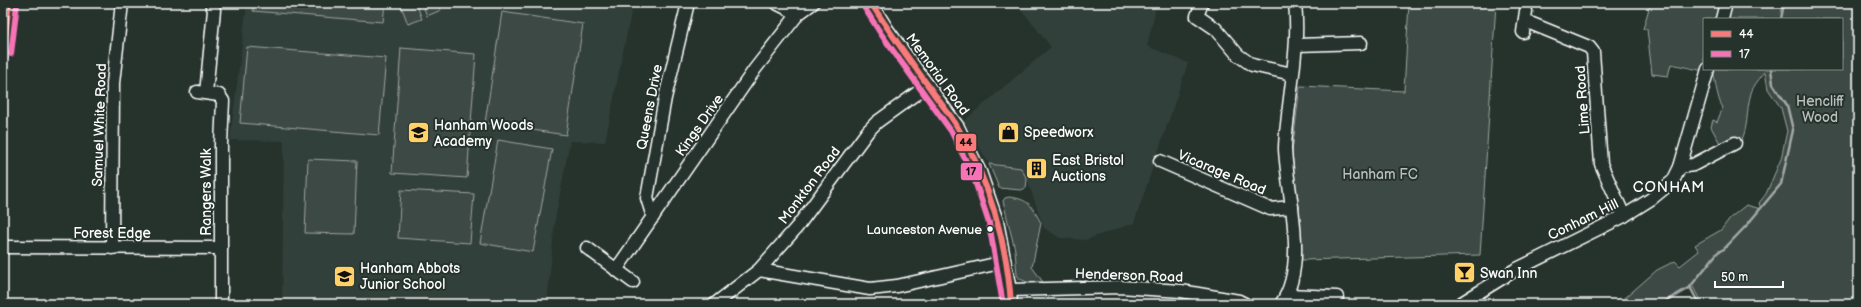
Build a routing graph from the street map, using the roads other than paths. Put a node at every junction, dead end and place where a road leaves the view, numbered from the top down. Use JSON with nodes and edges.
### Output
{"nodes":[{"id":1,"x":9,"y":3,"type":"edge"},
{"id":2,"x":122,"y":3,"type":"edge"},
{"id":3,"x":688,"y":3,"type":"edge"},
{"id":4,"x":776,"y":3,"type":"edge"},
{"id":5,"x":813,"y":3,"type":"edge"},
{"id":6,"x":870,"y":3,"type":"edge"},
{"id":7,"x":1202,"y":3,"type":"edge"},
{"id":8,"x":1295,"y":3,"type":"edge"},
{"id":9,"x":1726,"y":3,"type":"edge"},
{"id":10,"x":217,"y":8,"type":"edge"},
{"id":11,"x":798,"y":14,"type":"junction"},
{"id":12,"x":1722,"y":18,"type":"edge"},
{"id":13,"x":1525,"y":21,"type":"dead end"},
{"id":14,"x":1361,"y":43,"type":"dead end"},
{"id":15,"x":1297,"y":45,"type":"junction"},
{"id":16,"x":3,"y":46,"type":"edge"},
{"id":17,"x":1708,"y":70,"type":"edge"},
{"id":18,"x":1292,"y":74,"type":"junction"},
{"id":19,"x":928,"y":85,"type":"junction"},
{"id":20,"x":1735,"y":144,"type":"dead end"},
{"id":21,"x":1160,"y":161,"type":"dead end"},
{"id":22,"x":1680,"y":167,"type":"junction"},
{"id":23,"x":1292,"y":207,"type":"junction"},
{"id":24,"x":1624,"y":216,"type":"junction"},
{"id":25,"x":653,"y":217,"type":"junction"},
{"id":26,"x":3,"y":247,"type":"edge"},
{"id":27,"x":112,"y":248,"type":"junction"},
{"id":28,"x":221,"y":248,"type":"junction"},
{"id":29,"x":587,"y":248,"type":"dead end"},
{"id":30,"x":1004,"y":262,"type":"junction"},
{"id":31,"x":616,"y":270,"type":"junction"},
{"id":32,"x":759,"y":270,"type":"junction"},
{"id":33,"x":633,"y":282,"type":"dead end"},
{"id":34,"x":1010,"y":290,"type":"junction"},
{"id":35,"x":1330,"y":293,"type":"dead end"},
{"id":36,"x":1284,"y":300,"type":"edge"},
{"id":37,"x":1462,"y":303,"type":"edge"},
{"id":38,"x":221,"y":304,"type":"edge"},
{"id":39,"x":715,"y":304,"type":"edge"},
{"id":40,"x":1011,"y":304,"type":"edge"},
{"id":41,"x":1245,"y":304,"type":"edge"}],
"edges":[{"from":1,"to":16,"type":"street"},
{"from":2,"to":27,"type":"street","name":"Samuel White Road"},
{"from":3,"to":25,"type":"street","name":"Queens Drive"},
{"from":4,"to":11,"type":"street"},
{"from":5,"to":11,"type":"street","name":"Kings Drive"},
{"from":6,"to":19,"type":"street","name":"Memorial Road"},
{"from":7,"to":18,"type":"street"},
{"from":8,"to":15,"type":"street"},
{"from":9,"to":12,"type":"street"},
{"from":10,"to":28,"type":"street","name":"Rangers Walk"},
{"from":11,"to":25,"type":"street","name":"Kings Drive"},
{"from":13,"to":24,"type":"street","name":"Lime Road"},
{"from":14,"to":15,"type":"street"},
{"from":15,"to":18,"type":"street"},
{"from":17,"to":22,"type":"street","name":"Conham Hill"},
{"from":18,"to":23,"type":"street"},
{"from":19,"to":30,"type":"street","name":"Memorial Road"},
{"from":19,"to":32,"type":"street","name":"Monkton Road"},
{"from":20,"to":22,"type":"street"},
{"from":21,"to":23,"type":"street","name":"Vicarage Road"},
{"from":22,"to":24,"type":"street","name":"Conham Hill"},
{"from":23,"to":36,"type":"street"},
{"from":24,"to":37,"type":"street","name":"Conham Hill"},
{"from":25,"to":31,"type":"street","name":"Kings Drive"},
{"from":26,"to":27,"type":"street","name":"Forest Edge"},
{"from":27,"to":28,"type":"street","name":"Forest Edge"},
{"from":28,"to":38,"type":"street","name":"Rangers Walk"},
{"from":29,"to":31,"type":"street"},
{"from":30,"to":32,"type":"street"},
{"from":30,"to":34,"type":"street","name":"Memorial Road"},
{"from":31,"to":33,"type":"street"},
{"from":32,"to":39,"type":"street","name":"Monkton Road"},
{"from":34,"to":40,"type":"street","name":"Memorial Road"},
{"from":34,"to":41,"type":"street","name":"Henderson Road"},
{"from":35,"to":36,"type":"street"}]}
